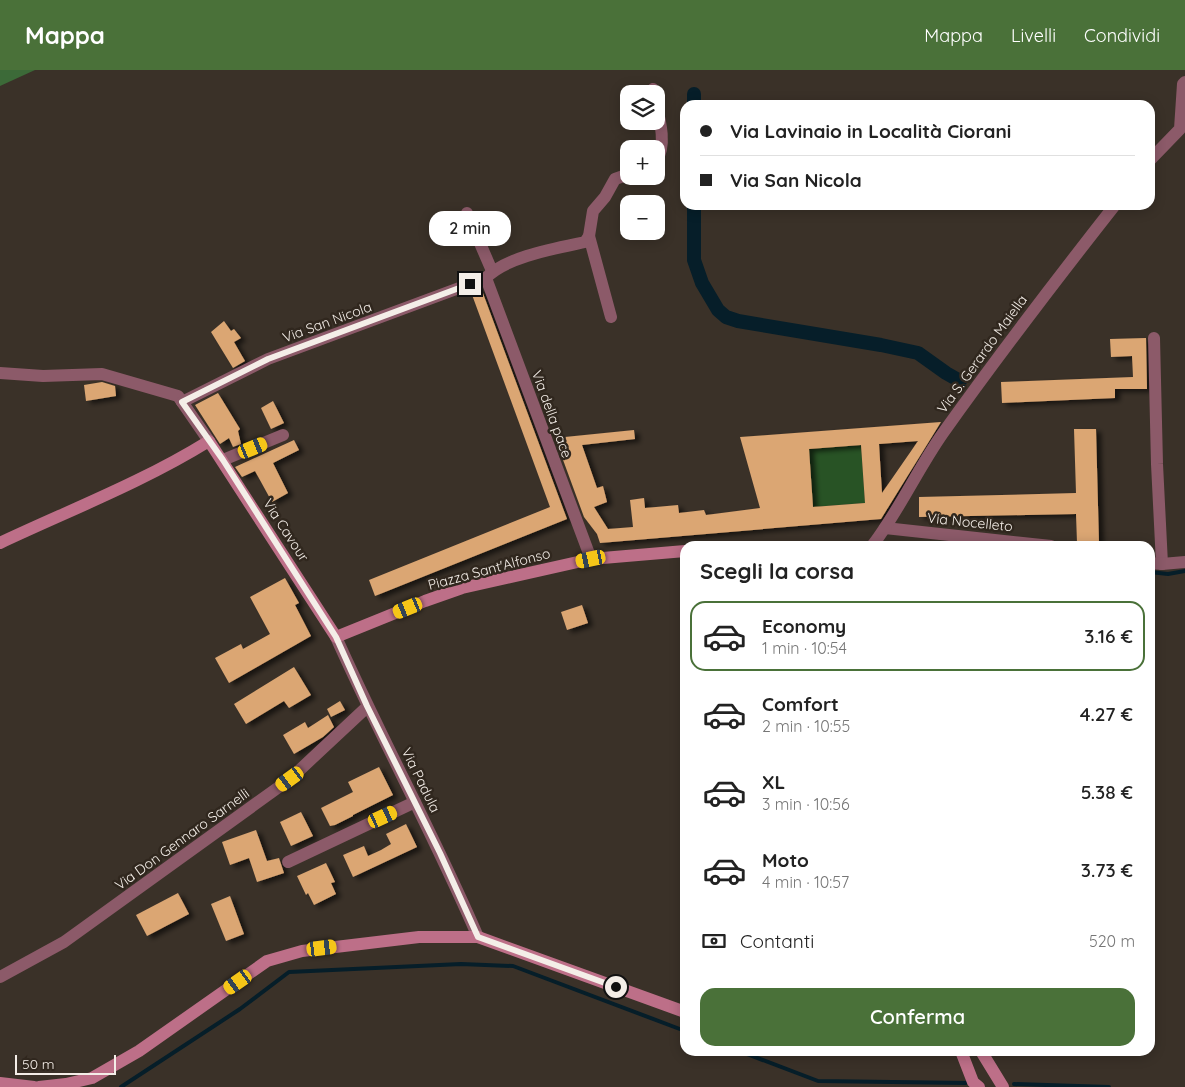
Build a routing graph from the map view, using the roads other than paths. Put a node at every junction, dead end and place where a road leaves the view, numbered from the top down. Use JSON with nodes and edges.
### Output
{"nodes":[{"id":1,"x":1185,"y":82,"type":"edge"},
{"id":2,"x":1182,"y":134,"type":"edge"},
{"id":3,"x":1155,"y":156,"type":"edge"},
{"id":4,"x":620,"y":177,"type":"edge"},
{"id":5,"x":1111,"y":210,"type":"edge"},
{"id":6,"x":467,"y":213,"type":"dead end"},
{"id":7,"x":589,"y":236,"type":"junction"},
{"id":8,"x":489,"y":275,"type":"junction"},
{"id":9,"x":611,"y":318,"type":"dead end"},
{"id":10,"x":1154,"y":338,"type":"dead end"},
{"id":11,"x":0,"y":373,"type":"edge"},
{"id":12,"x":182,"y":402,"type":"junction"},
{"id":13,"x":283,"y":435,"type":"dead end"},
{"id":14,"x":209,"y":441,"type":"junction"},
{"id":15,"x":223,"y":460,"type":"junction"},
{"id":16,"x":885,"y":528,"type":"junction"},
{"id":17,"x":876,"y":541,"type":"edge"},
{"id":18,"x":1003,"y":541,"type":"edge"},
{"id":19,"x":0,"y":543,"type":"edge"},
{"id":20,"x":680,"y":552,"type":"edge"},
{"id":21,"x":591,"y":559,"type":"junction"},
{"id":22,"x":1185,"y":562,"type":"edge"},
{"id":23,"x":1156,"y":564,"type":"edge"},
{"id":24,"x":336,"y":637,"type":"junction"},
{"id":25,"x":367,"y":706,"type":"junction"},
{"id":26,"x":414,"y":802,"type":"junction"},
{"id":27,"x":288,"y":862,"type":"dead end"},
{"id":28,"x":478,"y":937,"type":"junction"},
{"id":29,"x":0,"y":976,"type":"edge"},
{"id":30,"x":680,"y":1010,"type":"edge"},
{"id":31,"x":963,"y":1056,"type":"edge"},
{"id":32,"x":984,"y":1056,"type":"edge"},
{"id":33,"x":0,"y":1083,"type":"edge"},
{"id":34,"x":34,"y":1087,"type":"edge"},
{"id":35,"x":39,"y":1087,"type":"edge"},
{"id":36,"x":979,"y":1087,"type":"edge"},
{"id":37,"x":1002,"y":1087,"type":"edge"}],
"edges":[{"from":1,"to":2,"type":"street"},
{"from":2,"to":3,"type":"street"},
{"from":4,"to":7,"type":"street"},
{"from":5,"to":16,"type":"street","name":"Via S. Gerardo Maiella"},
{"from":6,"to":8,"type":"street","name":"Via della pace"},
{"from":7,"to":8,"type":"street","name":"Via San Nicola"},
{"from":7,"to":9,"type":"street"},
{"from":8,"to":12,"type":"street","name":"Via San Nicola"},
{"from":8,"to":21,"type":"street","name":"Via della pace"},
{"from":10,"to":23,"type":"street"},
{"from":11,"to":12,"type":"street"},
{"from":12,"to":14,"type":"street"},
{"from":13,"to":15,"type":"street"},
{"from":14,"to":15,"type":"street","name":"Via Cavour"},
{"from":14,"to":19,"type":"street"},
{"from":15,"to":24,"type":"street","name":"Via Cavour"},
{"from":16,"to":17,"type":"street","name":"Via S. Gerardo Maiella"},
{"from":16,"to":18,"type":"street","name":"Via Nocelleto"},
{"from":20,"to":21,"type":"street","name":"Piazza Sant'Alfonso"},
{"from":21,"to":24,"type":"street","name":"Piazza Sant'Alfonso"},
{"from":22,"to":23,"type":"street"},
{"from":24,"to":25,"type":"street","name":"Via Padula"},
{"from":25,"to":26,"type":"street","name":"Via Padula"},
{"from":25,"to":29,"type":"street","name":"Via Don Gennaro Sarnelli"},
{"from":26,"to":27,"type":"street"},
{"from":26,"to":28,"type":"street","name":"Via Padula"},
{"from":28,"to":30,"type":"street"},
{"from":28,"to":35,"type":"street"},
{"from":31,"to":36,"type":"street"},
{"from":32,"to":37,"type":"street"},
{"from":33,"to":34,"type":"street"}]}
